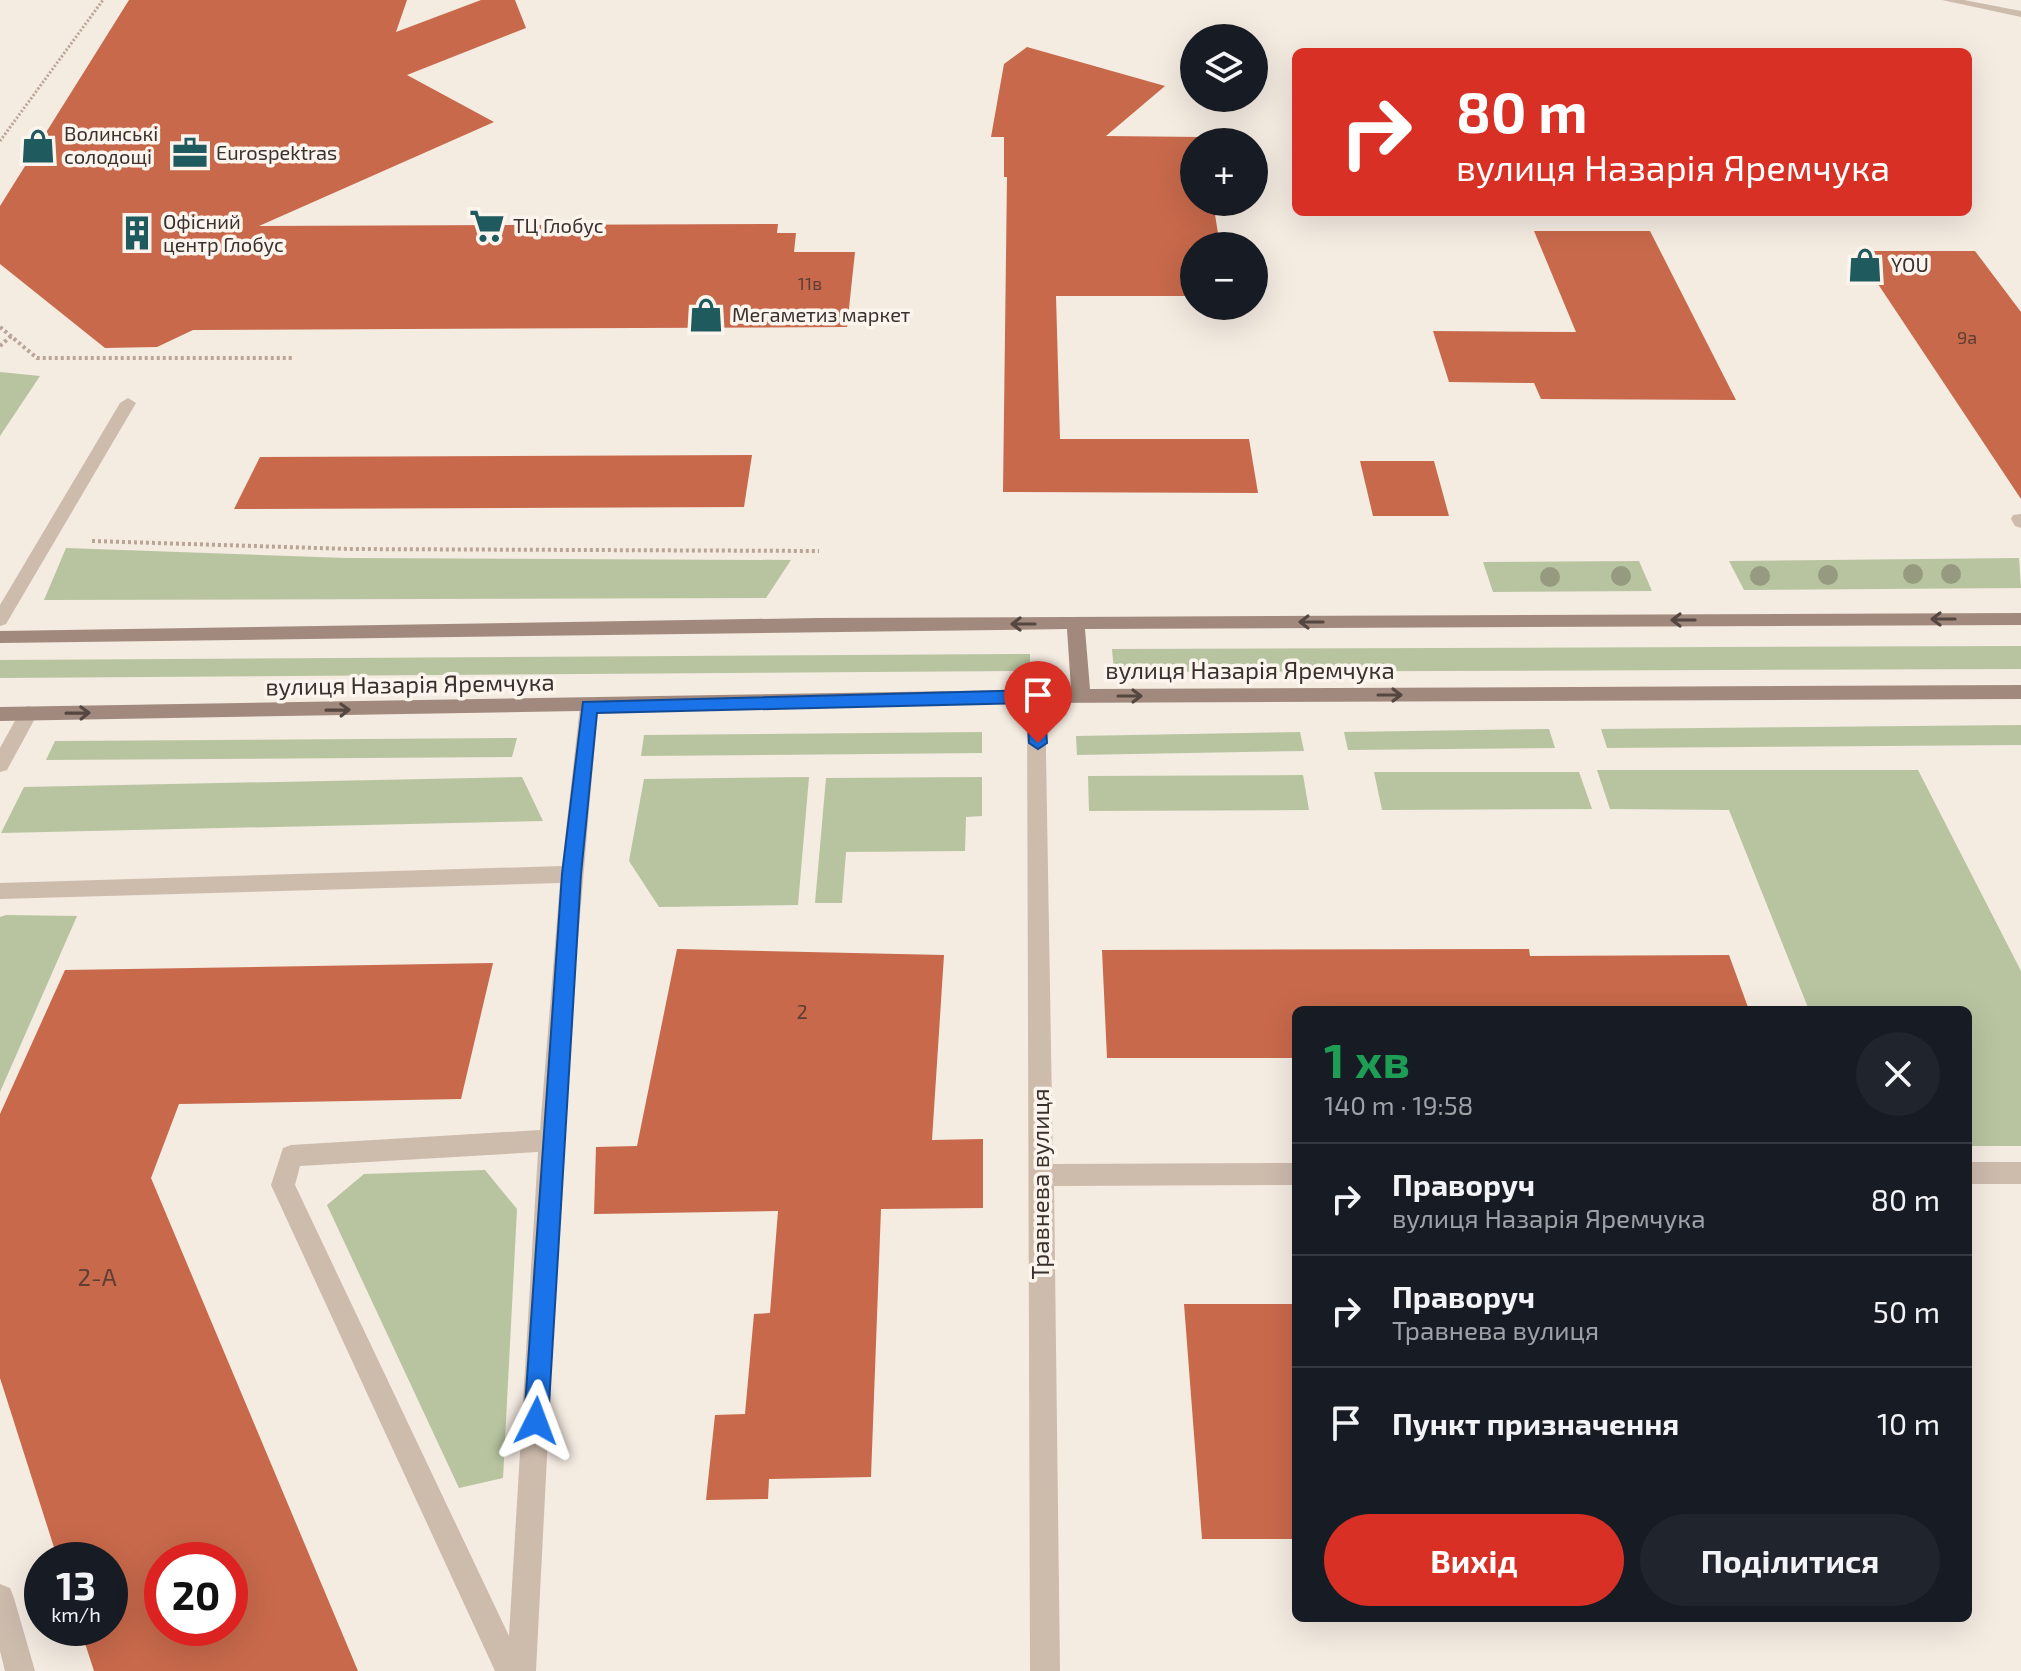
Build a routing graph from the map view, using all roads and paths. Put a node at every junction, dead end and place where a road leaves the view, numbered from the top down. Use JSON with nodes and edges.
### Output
{"nodes":[{"id":1,"x":103,"y":0,"type":"edge"},
{"id":2,"x":1947,"y":0,"type":"edge"},
{"id":3,"x":2021,"y":14,"type":"edge"},
{"id":4,"x":0,"y":141,"type":"edge"},
{"id":5,"x":0,"y":327,"type":"edge"},
{"id":6,"x":11,"y":336,"type":"junction"},
{"id":7,"x":0,"y":346,"type":"edge"},
{"id":8,"x":293,"y":358,"type":"dead end"},
{"id":9,"x":128,"y":403,"type":"dead end"},
{"id":10,"x":47,"y":539,"type":"junction"},
{"id":11,"x":819,"y":551,"type":"dead end"},
{"id":12,"x":2021,"y":619,"type":"edge"},
{"id":13,"x":0,"y":620,"type":"edge"},
{"id":14,"x":1076,"y":624,"type":"junction"},
{"id":15,"x":0,"y":637,"type":"edge"},
{"id":16,"x":2021,"y":692,"type":"edge"},
{"id":17,"x":1036,"y":696,"type":"junction"},
{"id":18,"x":1081,"y":696,"type":"junction"},
{"id":19,"x":589,"y":706,"type":"junction"},
{"id":20,"x":29,"y":713,"type":"junction"},
{"id":21,"x":0,"y":714,"type":"edge"},
{"id":22,"x":0,"y":765,"type":"edge"},
{"id":23,"x":571,"y":874,"type":"junction"},
{"id":24,"x":0,"y":891,"type":"edge"},
{"id":25,"x":552,"y":1140,"type":"junction"},
{"id":26,"x":1972,"y":1173,"type":"edge"},
{"id":27,"x":2021,"y":1173,"type":"edge"},
{"id":28,"x":1292,"y":1174,"type":"edge"},
{"id":29,"x":1041,"y":1175,"type":"junction"},
{"id":30,"x":0,"y":1598,"type":"edge"},
{"id":31,"x":20,"y":1671,"type":"edge"},
{"id":32,"x":510,"y":1671,"type":"edge"},
{"id":33,"x":521,"y":1671,"type":"edge"},
{"id":34,"x":1045,"y":1671,"type":"edge"}],
"edges":[{"from":1,"to":4,"type":"path"},
{"from":2,"to":3,"type":"street"},
{"from":5,"to":6,"type":"path"},
{"from":6,"to":7,"type":"path"},
{"from":6,"to":8,"type":"path"},
{"from":9,"to":10,"type":"street"},
{"from":10,"to":11,"type":"path"},
{"from":10,"to":13,"type":"street"},
{"from":12,"to":14,"type":"street","name":"вулиця Назарія Яремчука","one_way":true},
{"from":14,"to":15,"type":"street","name":"вулиця Назарія Яремчука","one_way":true},
{"from":14,"to":18,"type":"street"},
{"from":18,"to":16,"type":"street","name":"вулиця Назарія Яремчука","one_way":true},
{"from":17,"to":18,"type":"street","name":"вулиця Назарія Яремчука"},
{"from":17,"to":19,"type":"street","name":"вулиця Назарія Яремчука"},
{"from":17,"to":29,"type":"street","name":"Травнева вулиця"},
{"from":20,"to":19,"type":"street","name":"вулиця Назарія Яремчука","one_way":true},
{"from":19,"to":23,"type":"street"},
{"from":20,"to":21,"type":"street","name":"вулиця Назарія Яремчука"},
{"from":20,"to":22,"type":"street"},
{"from":23,"to":24,"type":"street"},
{"from":23,"to":25,"type":"street"},
{"from":25,"to":32,"type":"street"},
{"from":25,"to":33,"type":"street"},
{"from":26,"to":27,"type":"street"},
{"from":28,"to":29,"type":"street"},
{"from":29,"to":34,"type":"street","name":"Травнева вулиця"},
{"from":30,"to":31,"type":"street"}]}
